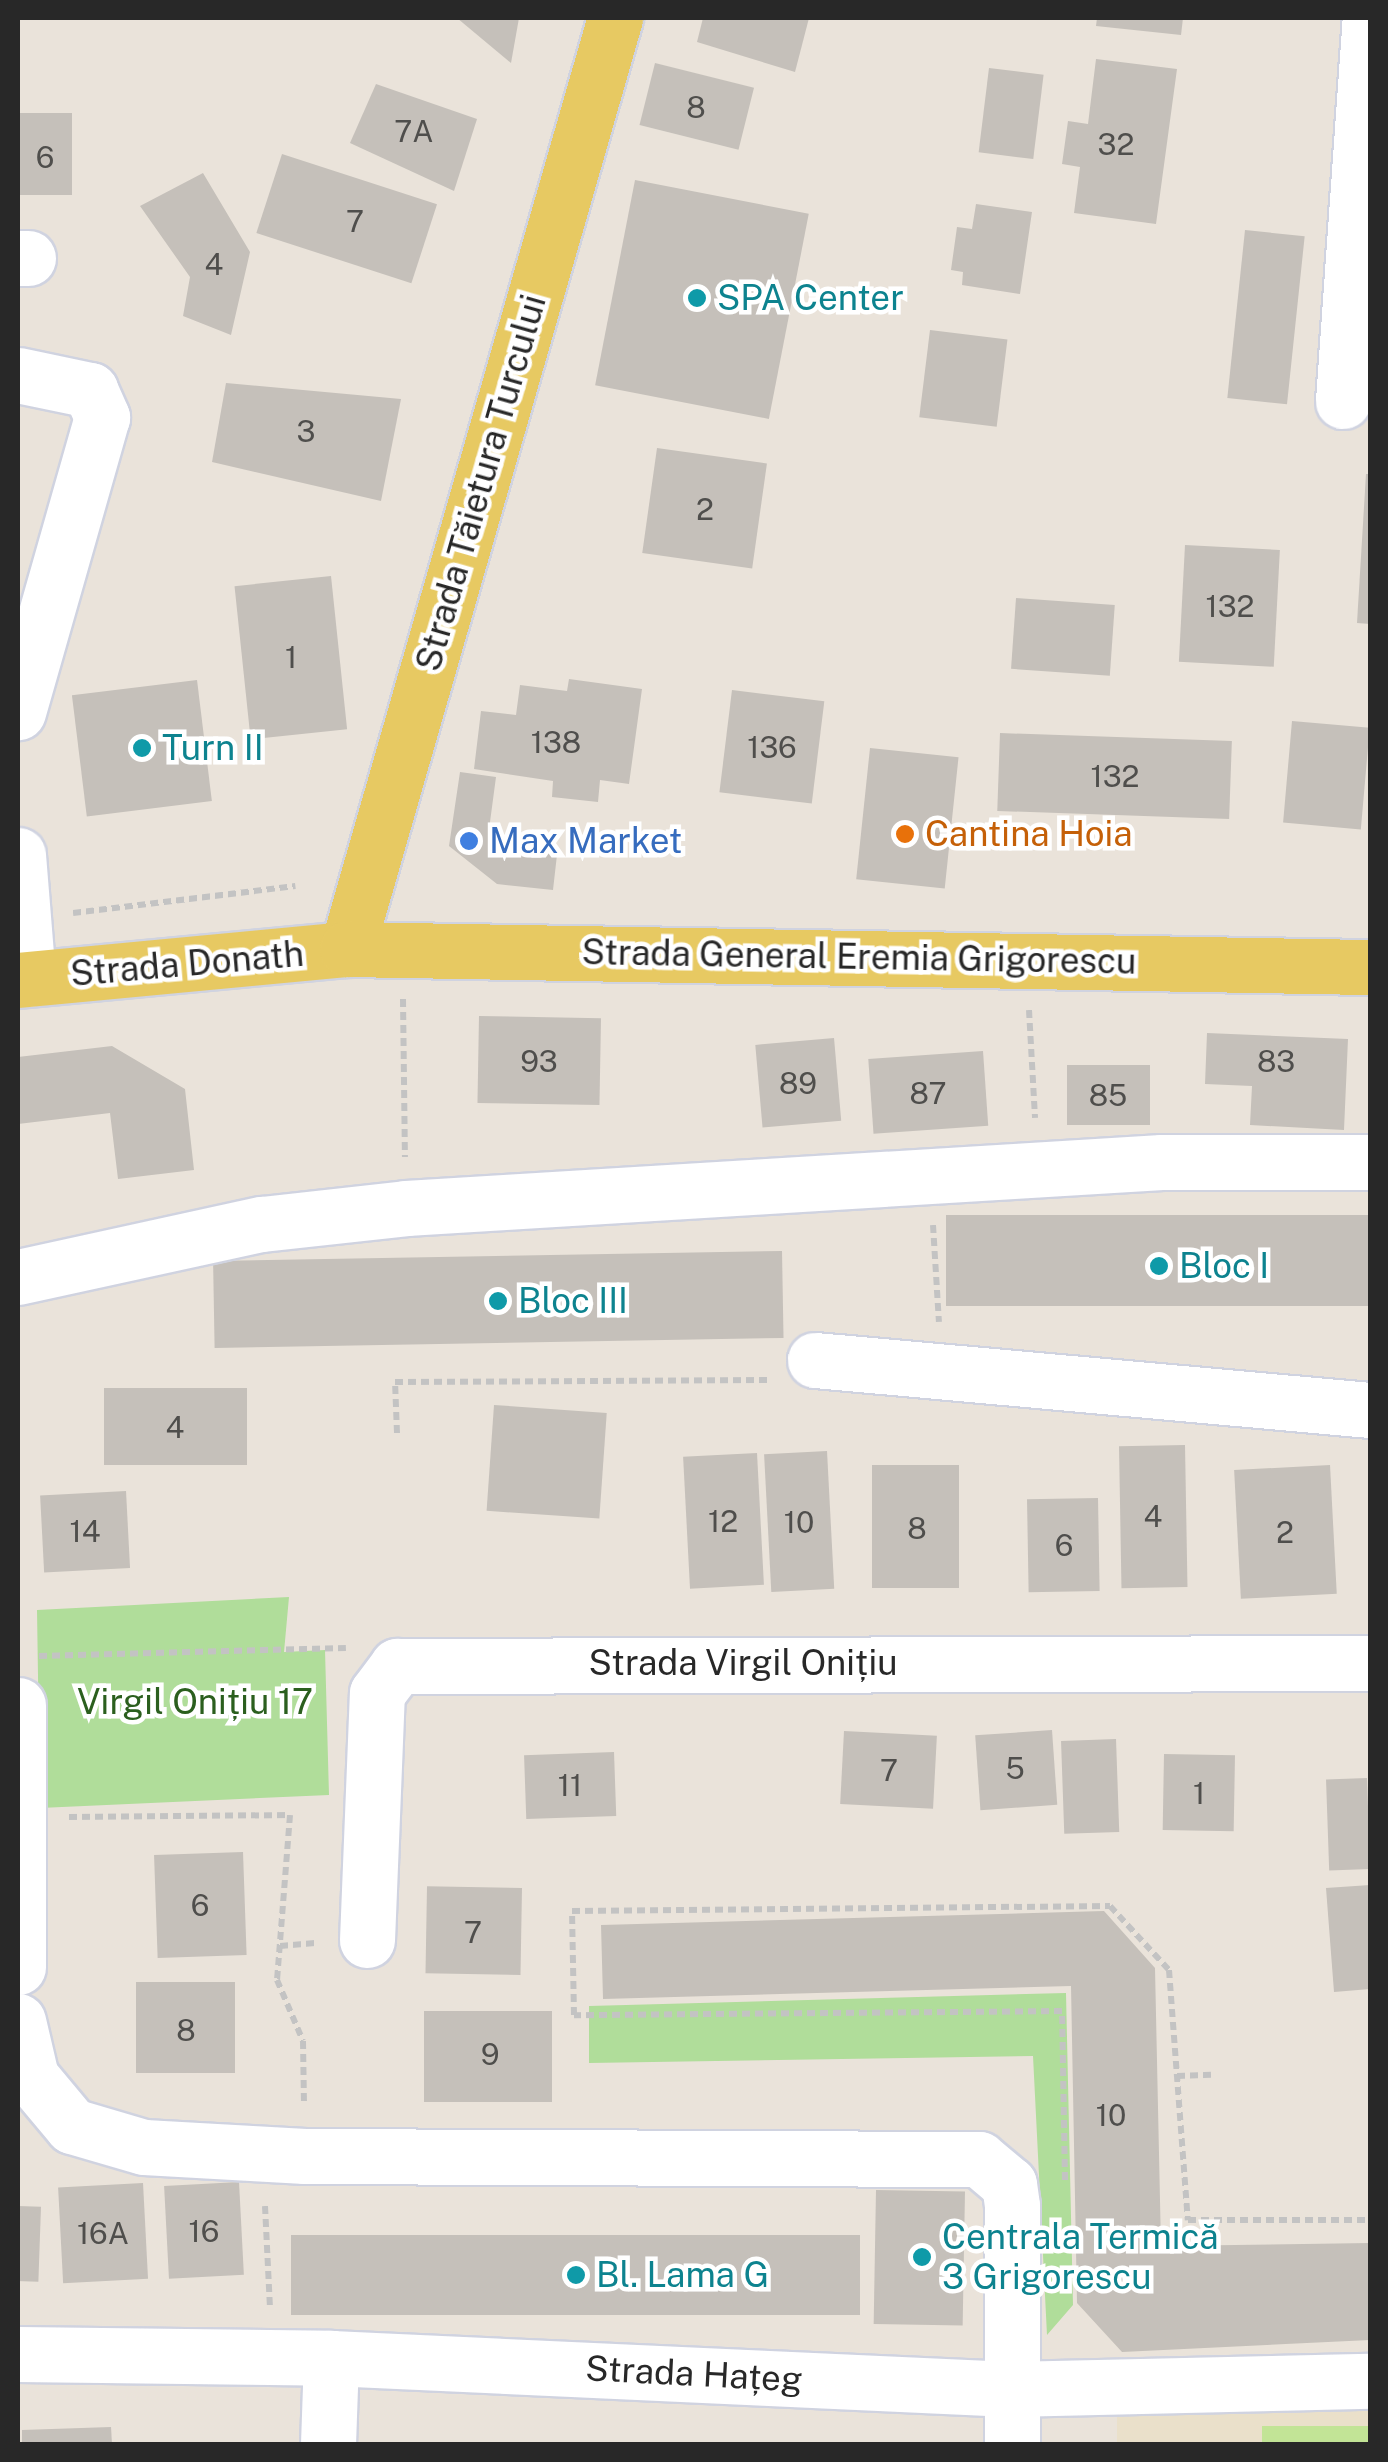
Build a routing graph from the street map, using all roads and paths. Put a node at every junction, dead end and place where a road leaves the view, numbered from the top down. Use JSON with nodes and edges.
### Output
{"nodes":[{"id":1,"x":1370,"y":18,"type":"edge"},
{"id":2,"x":608,"y":22,"type":"edge"},
{"id":3,"x":18,"y":375,"type":"edge"},
{"id":4,"x":1343,"y":401,"type":"dead end"},
{"id":5,"x":18,"y":712,"type":"edge"},
{"id":6,"x":18,"y":855,"type":"edge"},
{"id":7,"x":296,"y":886,"type":"dead end"},
{"id":8,"x":23,"y":920,"type":"junction"},
{"id":9,"x":347,"y":949,"type":"junction"},
{"id":10,"x":1370,"y":967,"type":"edge"},
{"id":11,"x":23,"y":979,"type":"edge"},
{"id":12,"x":403,"y":988,"type":"dead end"},
{"id":13,"x":1029,"y":998,"type":"dead end"},
{"id":14,"x":1370,"y":1162,"type":"edge"},
{"id":15,"x":1038,"y":1169,"type":"junction"},
{"id":16,"x":922,"y":1177,"type":"junction"},
{"id":17,"x":406,"y":1208,"type":"junction"},
{"id":18,"x":18,"y":1277,"type":"edge"},
{"id":19,"x":816,"y":1360,"type":"joint"},
{"id":20,"x":942,"y":1374,"type":"junction"},
{"id":21,"x":1370,"y":1410,"type":"edge"},
{"id":22,"x":396,"y":1433,"type":"dead end"},
{"id":23,"x":18,"y":1656,"type":"edge"},
{"id":24,"x":1370,"y":1662,"type":"edge"},
{"id":25,"x":398,"y":1666,"type":"junction"},
{"id":26,"x":18,"y":1704,"type":"edge"},
{"id":27,"x":22,"y":1817,"type":"junction"},
{"id":28,"x":368,"y":1940,"type":"dead end"},
{"id":29,"x":18,"y":1968,"type":"edge"},
{"id":30,"x":18,"y":2021,"type":"edge"},
{"id":31,"x":1176,"y":2076,"type":"junction"},
{"id":32,"x":1211,"y":2076,"type":"dead end"},
{"id":33,"x":284,"y":2155,"type":"junction"},
{"id":34,"x":1065,"y":2200,"type":"dead end"},
{"id":35,"x":1370,"y":2220,"type":"edge"},
{"id":36,"x":18,"y":2354,"type":"edge"},
{"id":37,"x":272,"y":2356,"type":"junction"},
{"id":38,"x":331,"y":2358,"type":"junction"},
{"id":39,"x":1370,"y":2381,"type":"edge"},
{"id":40,"x":1010,"y":2388,"type":"junction"},
{"id":41,"x":328,"y":2444,"type":"edge"},
{"id":42,"x":1012,"y":2444,"type":"edge"}],
"edges":[{"from":1,"to":4,"type":"street"},
{"from":2,"to":9,"type":"main road","name":"Strada Tăietura Turcului"},
{"from":3,"to":5,"type":"street"},
{"from":6,"to":8,"type":"street","name":"Strada Donath"},
{"from":7,"to":8,"type":"path"},
{"from":8,"to":11,"type":"street","name":"Strada Donath"},
{"from":9,"to":10,"type":"main road","name":"Strada General Eremia Grigorescu"},
{"from":9,"to":11,"type":"main road","name":"Strada Donath"},
{"from":12,"to":17,"type":"path"},
{"from":13,"to":15,"type":"path"},
{"from":14,"to":15,"type":"street"},
{"from":15,"to":16,"type":"street"},
{"from":16,"to":17,"type":"street"},
{"from":16,"to":20,"type":"path"},
{"from":17,"to":18,"type":"street"},
{"from":19,"to":20,"type":"street"},
{"from":19,"to":22,"type":"path"},
{"from":20,"to":21,"type":"street"},
{"from":23,"to":25,"type":"path"},
{"from":24,"to":25,"type":"street","name":"Strada Virgil Onițiu"},
{"from":25,"to":28,"type":"street"},
{"from":26,"to":27,"type":"street"},
{"from":27,"to":29,"type":"street"},
{"from":27,"to":33,"type":"path"},
{"from":30,"to":33,"type":"street"},
{"from":31,"to":32,"type":"path"},
{"from":31,"to":34,"type":"path"},
{"from":31,"to":35,"type":"path"},
{"from":33,"to":37,"type":"path"},
{"from":33,"to":40,"type":"street"},
{"from":36,"to":37,"type":"street","name":"Strada Hațeg"},
{"from":37,"to":38,"type":"street","name":"Strada Hațeg"},
{"from":38,"to":40,"type":"street","name":"Strada Hațeg"},
{"from":38,"to":41,"type":"street"},
{"from":39,"to":40,"type":"street","name":"Strada Hațeg"},
{"from":40,"to":42,"type":"street"}]}
